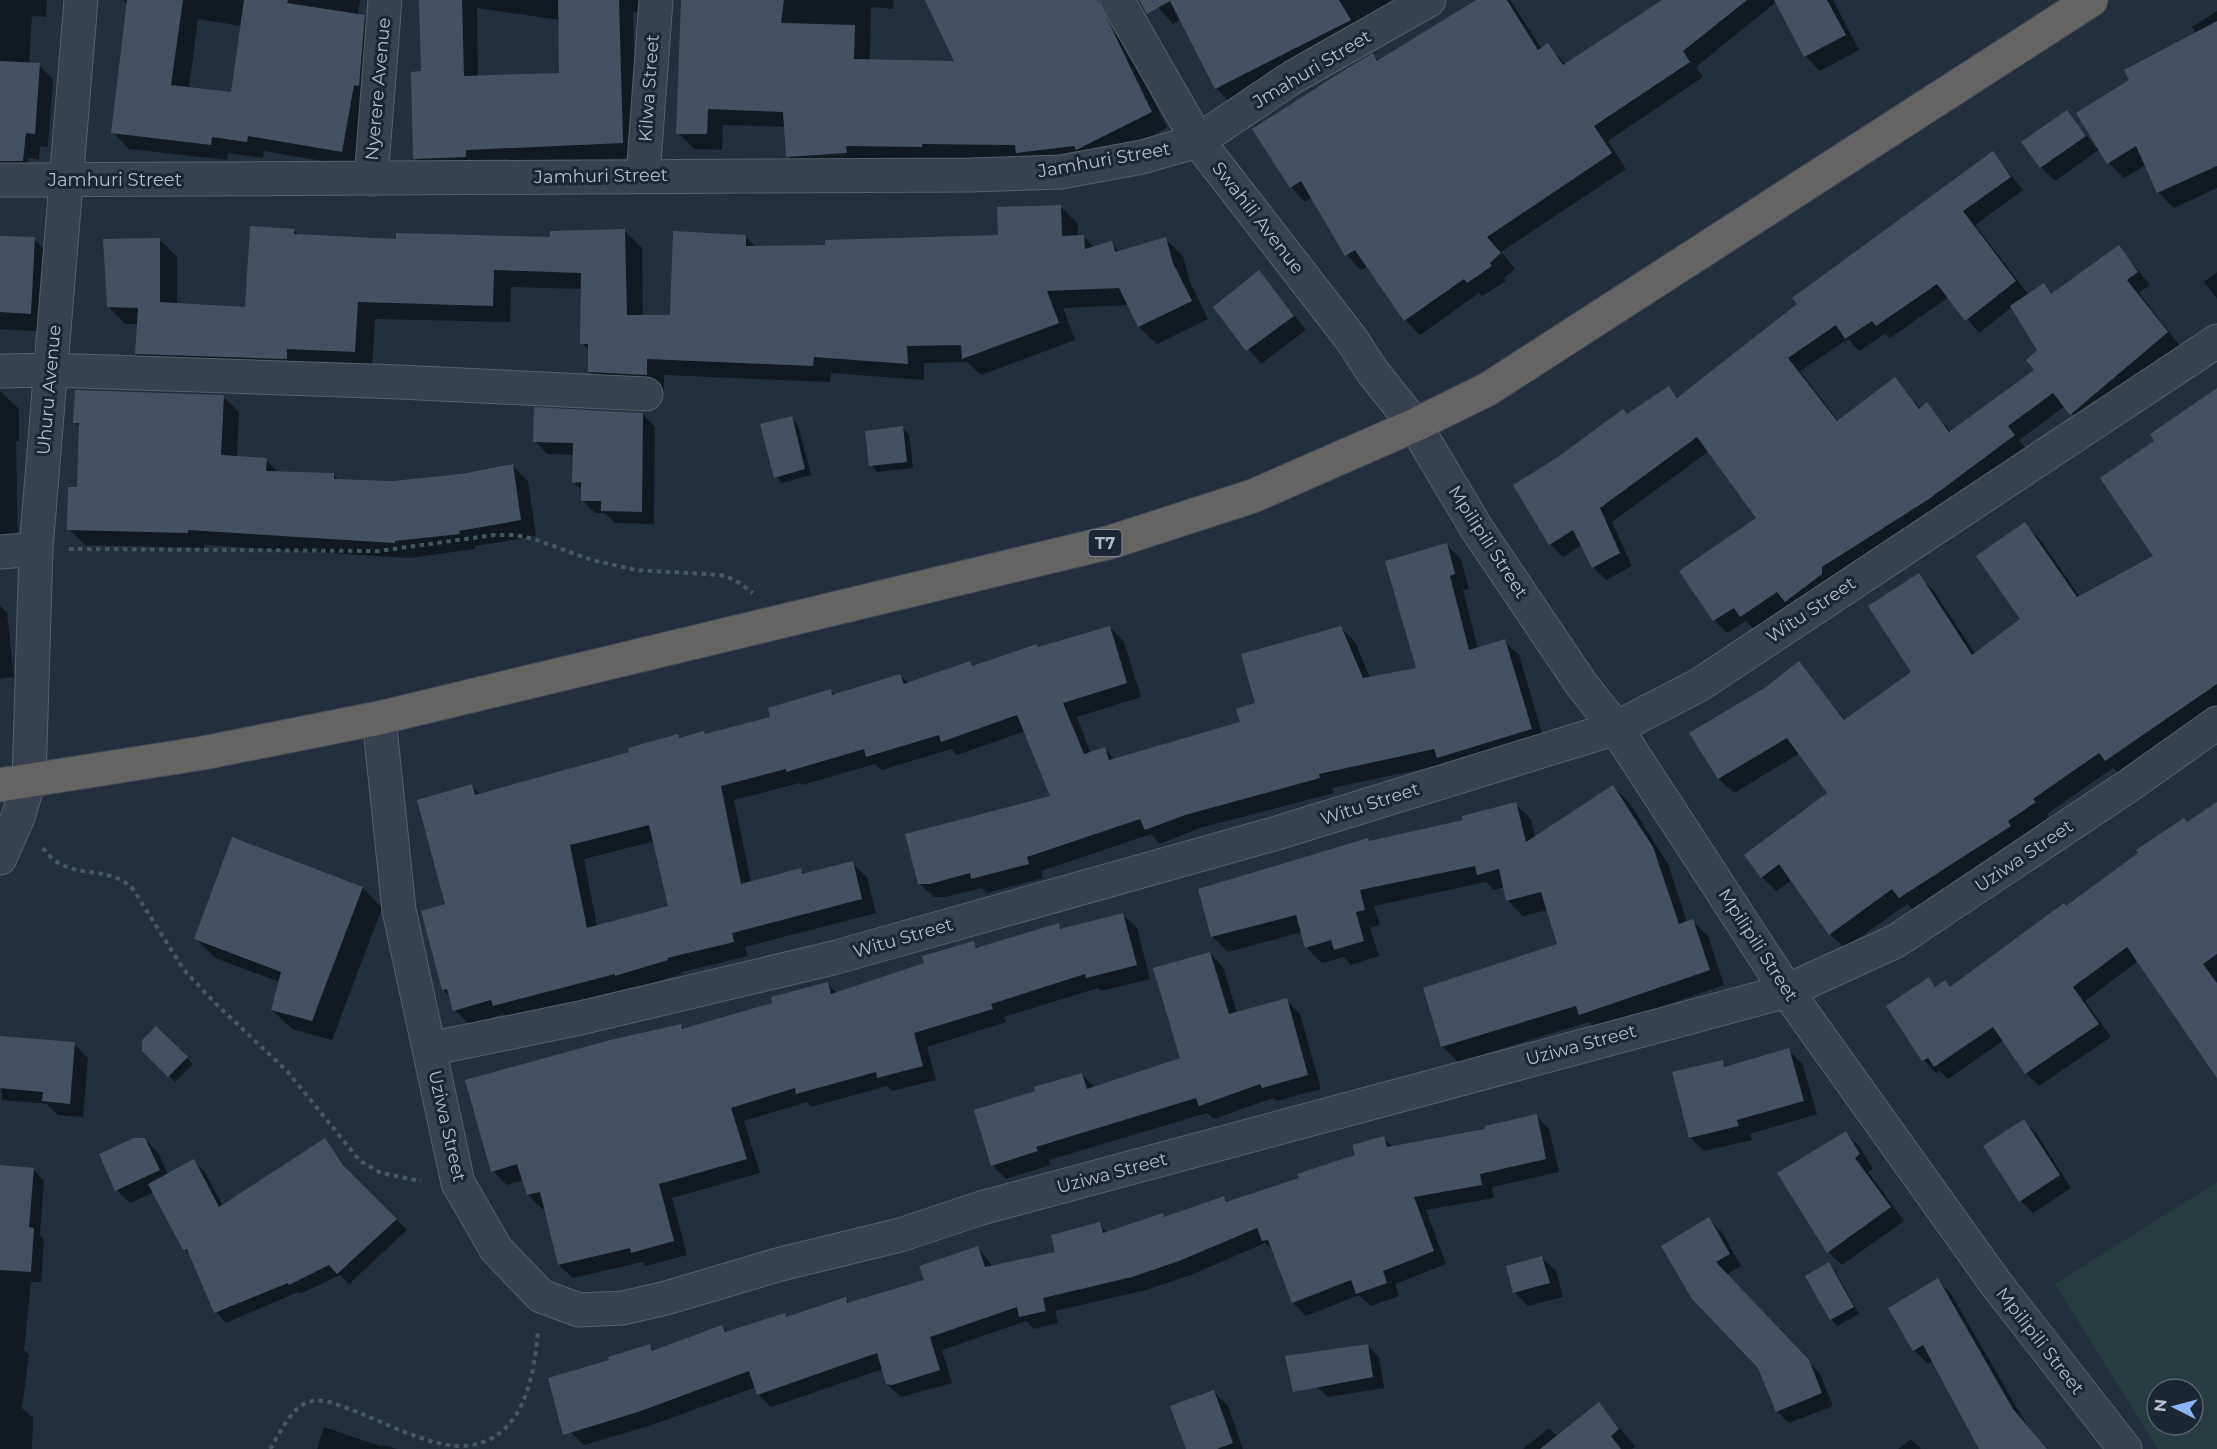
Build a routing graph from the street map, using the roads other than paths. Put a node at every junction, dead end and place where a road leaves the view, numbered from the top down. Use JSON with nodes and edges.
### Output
{"nodes":[{"id":1,"x":81,"y":0,"type":"edge"},
{"id":2,"x":385,"y":0,"type":"edge"},
{"id":3,"x":656,"y":0,"type":"edge"},
{"id":4,"x":1117,"y":0,"type":"edge"},
{"id":5,"x":1429,"y":0,"type":"edge"},
{"id":6,"x":2091,"y":0,"type":"edge"},
{"id":7,"x":1198,"y":141,"type":"junction"},
{"id":8,"x":643,"y":176,"type":"junction"},
{"id":9,"x":371,"y":179,"type":"junction"},
{"id":10,"x":0,"y":180,"type":"edge"},
{"id":11,"x":67,"y":181,"type":"junction"},
{"id":12,"x":2217,"y":341,"type":"edge"},
{"id":13,"x":50,"y":370,"type":"junction"},
{"id":14,"x":0,"y":371,"type":"edge"},
{"id":15,"x":646,"y":394,"type":"dead end"},
{"id":16,"x":1415,"y":425,"type":"junction"},
{"id":17,"x":36,"y":549,"type":"junction"},
{"id":18,"x":0,"y":552,"type":"edge"},
{"id":19,"x":379,"y":718,"type":"junction"},
{"id":20,"x":2217,"y":723,"type":"edge"},
{"id":21,"x":1616,"y":728,"type":"junction"},
{"id":22,"x":14,"y":783,"type":"edge"},
{"id":23,"x":0,"y":858,"type":"edge"},
{"id":24,"x":1787,"y":991,"type":"junction"},
{"id":25,"x":429,"y":1049,"type":"junction"},
{"id":26,"x":2125,"y":1449,"type":"edge"}],
"edges":[{"from":1,"to":11,"type":"street","name":"Uhuru Avenue"},
{"from":2,"to":9,"type":"street","name":"Nyerere Avenue"},
{"from":3,"to":8,"type":"street","name":"Kilwa Street"},
{"from":4,"to":7,"type":"street","name":"Swahili Avenue"},
{"from":5,"to":7,"type":"street","name":"Jmahuri Street"},
{"from":6,"to":16,"type":"highway","number":"T7"},
{"from":7,"to":8,"type":"street","name":"Jamhuri Street"},
{"from":7,"to":16,"type":"street","name":"Swahili Avenue"},
{"from":8,"to":9,"type":"street","name":"Jamhuri Street"},
{"from":9,"to":11,"type":"street","name":"Jamhuri Street"},
{"from":10,"to":11,"type":"street","name":"Jamhuri Street"},
{"from":11,"to":13,"type":"street","name":"Uhuru Avenue"},
{"from":12,"to":21,"type":"street","name":"Witu Street"},
{"from":13,"to":14,"type":"street"},
{"from":13,"to":15,"type":"street"},
{"from":13,"to":17,"type":"street","name":"Uhuru Avenue"},
{"from":16,"to":19,"type":"highway","number":"T7"},
{"from":16,"to":21,"type":"street","name":"Mpilipili Street"},
{"from":17,"to":18,"type":"street"},
{"from":17,"to":22,"type":"street","name":"Uhuru Avenue"},
{"from":19,"to":22,"type":"highway","number":"T7"},
{"from":19,"to":25,"type":"street","name":"Uziwa Street"},
{"from":20,"to":24,"type":"street","name":"Uziwa Street"},
{"from":21,"to":24,"type":"street","name":"Mpilipili Street"},
{"from":21,"to":25,"type":"street","name":"Witu Street"},
{"from":22,"to":23,"type":"street","name":"Uhuru Avenue"},
{"from":24,"to":25,"type":"street","name":"Uziwa Street"},
{"from":24,"to":26,"type":"street","name":"Mpilipili Street"}]}
